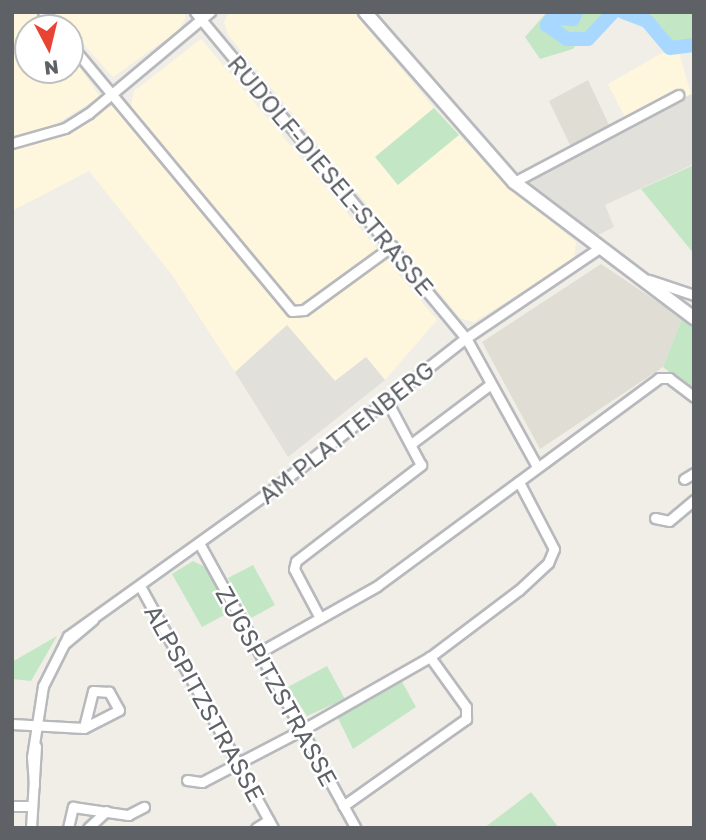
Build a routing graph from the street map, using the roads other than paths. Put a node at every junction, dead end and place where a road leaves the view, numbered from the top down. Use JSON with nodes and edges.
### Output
{"nodes":[{"id":1,"x":210,"y":12,"type":"edge"},
{"id":2,"x":365,"y":12,"type":"edge"},
{"id":3,"x":198,"y":16,"type":"edge"},
{"id":4,"x":84,"y":60,"type":"edge"},
{"id":5,"x":113,"y":94,"type":"junction"},
{"id":6,"x":678,"y":95,"type":"dead end"},
{"id":7,"x":12,"y":143,"type":"edge"},
{"id":8,"x":514,"y":182,"type":"junction"},
{"id":9,"x":391,"y":246,"type":"junction"},
{"id":10,"x":598,"y":249,"type":"junction"},
{"id":11,"x":632,"y":274,"type":"junction"},
{"id":12,"x":694,"y":295,"type":"edge"},
{"id":13,"x":694,"y":318,"type":"edge"},
{"id":14,"x":466,"y":338,"type":"junction"},
{"id":15,"x":491,"y":384,"type":"junction"},
{"id":16,"x":694,"y":397,"type":"edge"},
{"id":17,"x":387,"y":401,"type":"junction"},
{"id":18,"x":411,"y":444,"type":"junction"},
{"id":19,"x":536,"y":465,"type":"junction"},
{"id":20,"x":694,"y":473,"type":"edge"},
{"id":21,"x":684,"y":479,"type":"dead end"},
{"id":22,"x":519,"y":482,"type":"junction"},
{"id":23,"x":694,"y":500,"type":"edge"},
{"id":24,"x":655,"y":518,"type":"dead end"},
{"id":25,"x":199,"y":543,"type":"junction"},
{"id":26,"x":140,"y":586,"type":"junction"},
{"id":27,"x":320,"y":618,"type":"junction"},
{"id":28,"x":260,"y":652,"type":"junction"},
{"id":29,"x":430,"y":656,"type":"junction"},
{"id":30,"x":12,"y":724,"type":"edge"},
{"id":31,"x":37,"y":726,"type":"junction"},
{"id":32,"x":84,"y":728,"type":"junction"},
{"id":33,"x":302,"y":730,"type":"junction"},
{"id":34,"x":240,"y":763,"type":"junction"},
{"id":35,"x":187,"y":780,"type":"dead end"},
{"id":36,"x":12,"y":806,"type":"edge"},
{"id":37,"x":32,"y":806,"type":"junction"},
{"id":38,"x":343,"y":806,"type":"junction"},
{"id":39,"x":144,"y":807,"type":"dead end"},
{"id":40,"x":106,"y":811,"type":"junction"},
{"id":41,"x":271,"y":824,"type":"edge"},
{"id":42,"x":31,"y":828,"type":"edge"},
{"id":43,"x":68,"y":828,"type":"edge"},
{"id":44,"x":88,"y":828,"type":"edge"},
{"id":45,"x":256,"y":828,"type":"edge"},
{"id":46,"x":356,"y":828,"type":"edge"}],
"edges":[{"from":1,"to":3,"type":"street"},
{"from":2,"to":8,"type":"main road"},
{"from":3,"to":5,"type":"street"},
{"from":3,"to":9,"type":"street","name":"RUDOLF-DIESEL-STRASSE"},
{"from":4,"to":5,"type":"street"},
{"from":5,"to":7,"type":"street"},
{"from":5,"to":9,"type":"street"},
{"from":6,"to":8,"type":"street"},
{"from":8,"to":10,"type":"main road"},
{"from":9,"to":14,"type":"street","name":"RUDOLF-DIESEL-STRASSE"},
{"from":10,"to":11,"type":"main road"},
{"from":10,"to":14,"type":"street","name":"AM PLATTENBERG"},
{"from":11,"to":12,"type":"street"},
{"from":11,"to":13,"type":"main road"},
{"from":14,"to":15,"type":"street","name":"RUDOLF-DIESEL-STRASSE"},
{"from":14,"to":17,"type":"street","name":"AM PLATTENBERG"},
{"from":15,"to":18,"type":"street"},
{"from":15,"to":19,"type":"street","name":"RUDOLF-DIESEL-STRASSE"},
{"from":16,"to":19,"type":"street"},
{"from":17,"to":18,"type":"street"},
{"from":17,"to":25,"type":"street","name":"AM PLATTENBERG"},
{"from":18,"to":27,"type":"street"},
{"from":19,"to":22,"type":"street"},
{"from":20,"to":21,"type":"street"},
{"from":22,"to":27,"type":"street"},
{"from":22,"to":29,"type":"street"},
{"from":23,"to":24,"type":"street"},
{"from":25,"to":26,"type":"street","name":"AM PLATTENBERG"},
{"from":25,"to":28,"type":"street","name":"ZUGSPITZSTRASSE"},
{"from":26,"to":31,"type":"street","name":"AM PLATTENBERG"},
{"from":26,"to":34,"type":"street","name":"ALPSPITZSTRASSE"},
{"from":27,"to":28,"type":"street"},
{"from":28,"to":33,"type":"street","name":"ZUGSPITZSTRASSE"},
{"from":29,"to":33,"type":"street"},
{"from":29,"to":38,"type":"street"},
{"from":30,"to":31,"type":"street"},
{"from":31,"to":32,"type":"street"},
{"from":31,"to":37,"type":"street","name":"AM PLATTENBERG"},
{"from":32,"to":32,"type":"street"},
{"from":33,"to":34,"type":"street"},
{"from":33,"to":38,"type":"street","name":"ZUGSPITZSTRASSE"},
{"from":34,"to":35,"type":"street"},
{"from":34,"to":41,"type":"street","name":"ALPSPITZSTRASSE"},
{"from":36,"to":37,"type":"street"},
{"from":37,"to":42,"type":"street","name":"AM PLATTENBERG"},
{"from":38,"to":46,"type":"street","name":"ZUGSPITZSTRASSE"},
{"from":39,"to":40,"type":"street"},
{"from":40,"to":43,"type":"street"},
{"from":40,"to":44,"type":"street"},
{"from":41,"to":45,"type":"street","name":"ALPSPITZSTRASSE"}]}
